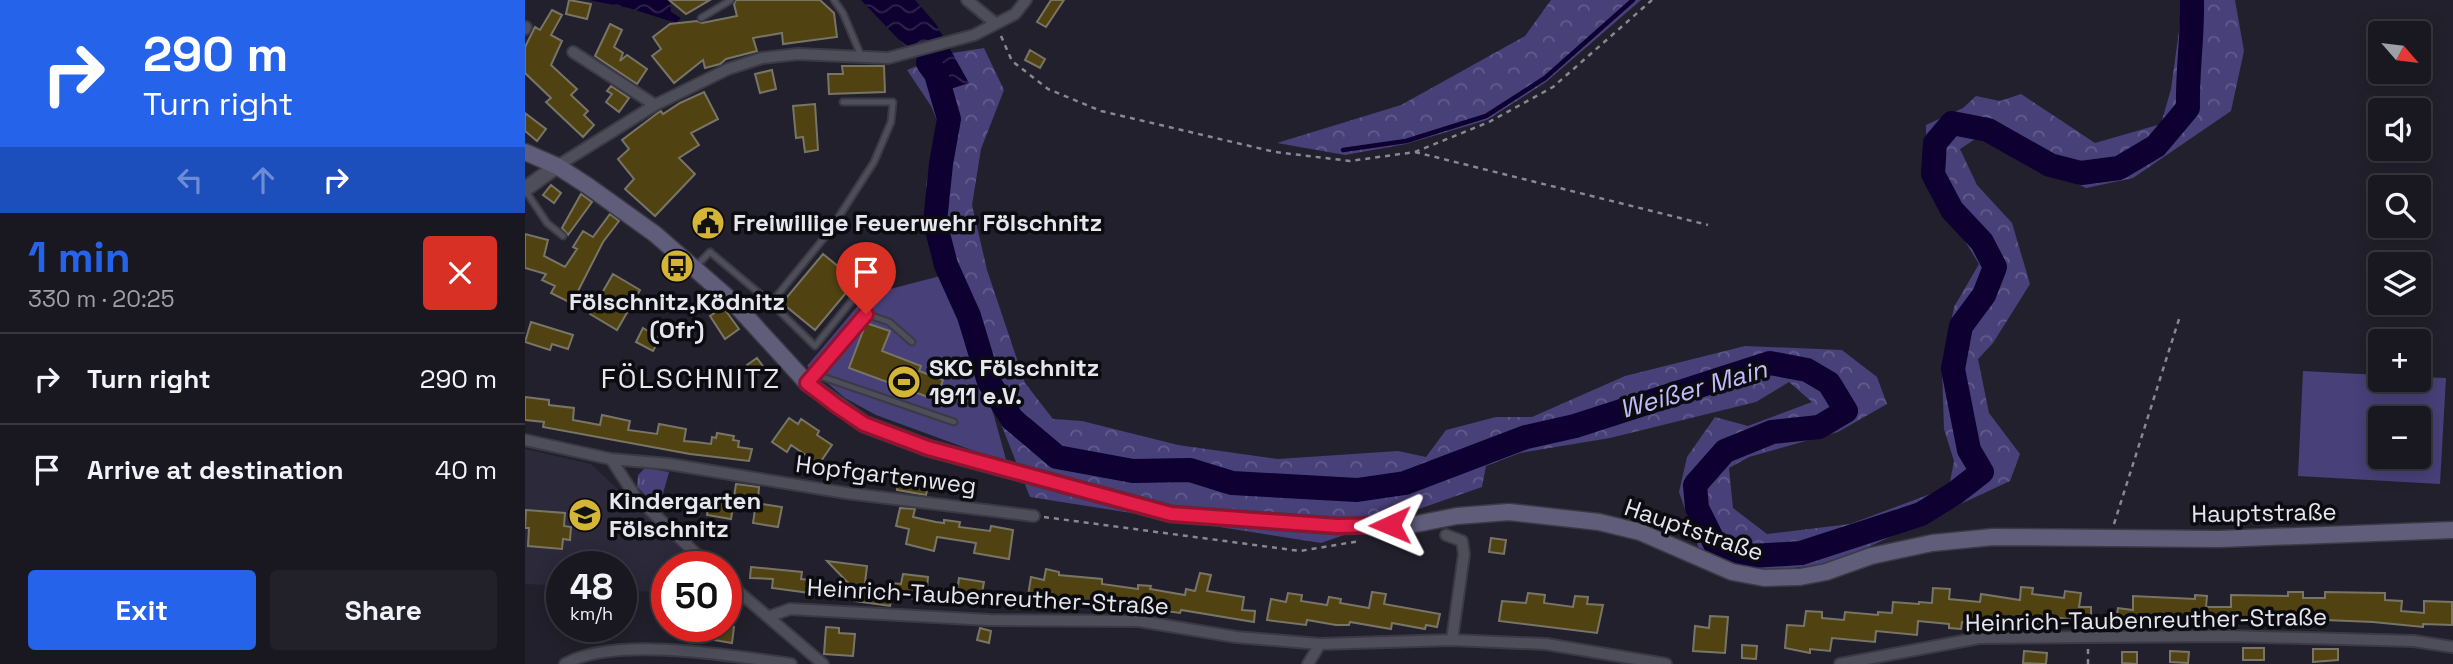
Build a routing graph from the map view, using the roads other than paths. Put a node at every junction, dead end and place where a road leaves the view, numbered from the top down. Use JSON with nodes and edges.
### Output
{"nodes":[{"id":1,"x":731,"y":0,"type":"edge"},
{"id":2,"x":834,"y":0,"type":"edge"},
{"id":3,"x":967,"y":0,"type":"edge"},
{"id":4,"x":1025,"y":0,"type":"edge"},
{"id":5,"x":701,"y":18,"type":"dead end"},
{"id":6,"x":995,"y":23,"type":"junction"},
{"id":7,"x":573,"y":52,"type":"dead end"},
{"id":8,"x":862,"y":58,"type":"junction"},
{"id":9,"x":843,"y":102,"type":"dead end"},
{"id":10,"x":655,"y":104,"type":"junction"},
{"id":11,"x":525,"y":152,"type":"edge"},
{"id":12,"x":557,"y":166,"type":"junction"},
{"id":13,"x":525,"y":190,"type":"edge"},
{"id":14,"x":563,"y":236,"type":"dead end"},
{"id":15,"x":695,"y":267,"type":"junction"},
{"id":16,"x":858,"y":293,"type":"dead end"},
{"id":17,"x":771,"y":303,"type":"junction"},
{"id":18,"x":912,"y":342,"type":"dead end"},
{"id":19,"x":810,"y":379,"type":"junction"},
{"id":20,"x":954,"y":422,"type":"dead end"},
{"id":21,"x":525,"y":440,"type":"edge"},
{"id":22,"x":611,"y":460,"type":"junction"},
{"id":23,"x":1034,"y":516,"type":"road end"},
{"id":24,"x":2453,"y":530,"type":"edge"},
{"id":25,"x":1446,"y":534,"type":"dead end"},
{"id":26,"x":694,"y":551,"type":"edge"},
{"id":27,"x":742,"y":595,"type":"edge"},
{"id":28,"x":768,"y":617,"type":"junction"},
{"id":29,"x":1452,"y":640,"type":"junction"},
{"id":30,"x":1320,"y":644,"type":"junction"},
{"id":31,"x":2453,"y":647,"type":"edge"},
{"id":32,"x":565,"y":664,"type":"edge"},
{"id":33,"x":791,"y":664,"type":"edge"},
{"id":34,"x":823,"y":664,"type":"edge"},
{"id":35,"x":1308,"y":664,"type":"edge"},
{"id":36,"x":1666,"y":664,"type":"edge"},
{"id":37,"x":1840,"y":664,"type":"edge"}],
"edges":[{"from":1,"to":5,"type":"lane"},
{"from":2,"to":8,"type":"lane"},
{"from":3,"to":6,"type":"street"},
{"from":4,"to":6,"type":"street"},
{"from":6,"to":8,"type":"street"},
{"from":7,"to":10,"type":"street"},
{"from":8,"to":10,"type":"street"},
{"from":9,"to":17,"type":"lane"},
{"from":10,"to":12,"type":"street"},
{"from":11,"to":12,"type":"main road","name":"Hauptstraße"},
{"from":12,"to":13,"type":"street"},
{"from":12,"to":15,"type":"main road","name":"Hauptstraße"},
{"from":13,"to":14,"type":"lane"},
{"from":15,"to":17,"type":"lane"},
{"from":15,"to":19,"type":"main road","name":"Hauptstraße"},
{"from":16,"to":17,"type":"lane"},
{"from":18,"to":19,"type":"lane"},
{"from":19,"to":20,"type":"lane"},
{"from":19,"to":24,"type":"main road","name":"Hauptstraße"},
{"from":21,"to":22,"type":"street","name":"Hopfgartenweg"},
{"from":22,"to":23,"type":"street","name":"Hopfgartenweg"},
{"from":22,"to":26,"type":"street"},
{"from":25,"to":29,"type":"street"},
{"from":27,"to":28,"type":"street"},
{"from":28,"to":30,"type":"street","name":"Heinrich-Taubenreuther-Straße"},
{"from":28,"to":34,"type":"street"},
{"from":29,"to":30,"type":"street","name":"Heinrich-Taubenreuther-Straße"},
{"from":29,"to":36,"type":"street","name":"Heinrich-Taubenreuther-Straße"},
{"from":30,"to":35,"type":"street"},
{"from":31,"to":37,"type":"street","name":"Heinrich-Taubenreuther-Straße"},
{"from":32,"to":33,"type":"street"}]}
